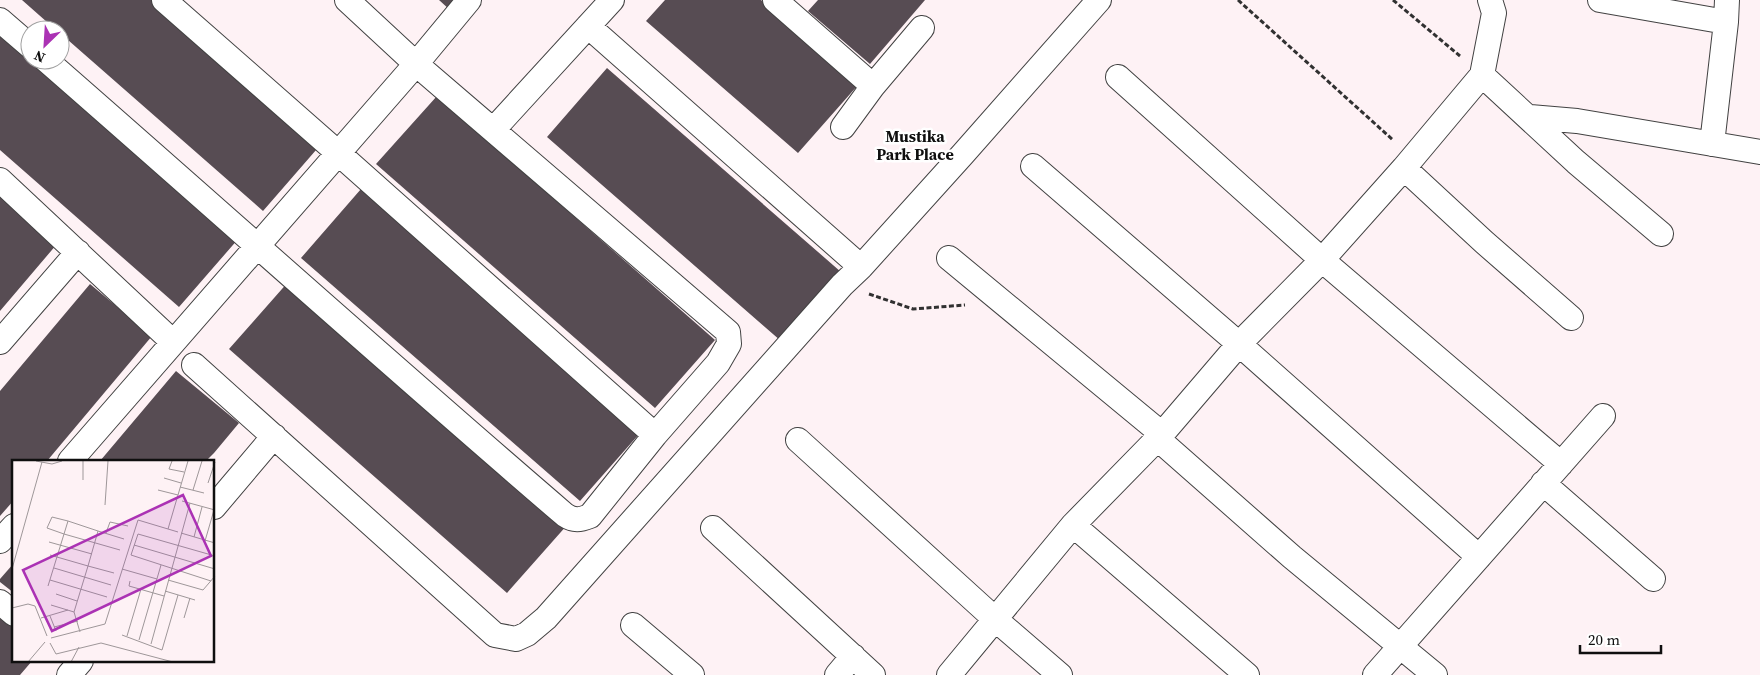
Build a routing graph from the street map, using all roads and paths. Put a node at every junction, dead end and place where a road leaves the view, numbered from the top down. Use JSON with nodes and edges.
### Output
{"nodes":[{"id":1,"x":164,"y":0,"type":"edge"},
{"id":2,"x":347,"y":0,"type":"edge"},
{"id":3,"x":468,"y":0,"type":"edge"},
{"id":4,"x":612,"y":0,"type":"edge"},
{"id":5,"x":1099,"y":0,"type":"edge"},
{"id":6,"x":1238,"y":0,"type":"edge"},
{"id":7,"x":1393,"y":0,"type":"edge"},
{"id":8,"x":1600,"y":0,"type":"edge"},
{"id":9,"x":779,"y":1,"type":"edge"},
{"id":10,"x":1496,"y":4,"type":"edge"},
{"id":11,"x":1726,"y":11,"type":"edge"},
{"id":12,"x":0,"y":20,"type":"edge"},
{"id":13,"x":588,"y":26,"type":"junction"},
{"id":14,"x":922,"y":28,"type":"dead end"},
{"id":15,"x":20,"y":37,"type":"edge"},
{"id":16,"x":416,"y":64,"type":"junction"},
{"id":17,"x":57,"y":70,"type":"edge"},
{"id":18,"x":1482,"y":75,"type":"junction"},
{"id":19,"x":1118,"y":77,"type":"dead end"},
{"id":20,"x":873,"y":86,"type":"junction"},
{"id":21,"x":1530,"y":118,"type":"junction"},
{"id":22,"x":843,"y":127,"type":"dead end"},
{"id":23,"x":493,"y":130,"type":"junction"},
{"id":24,"x":1712,"y":144,"type":"junction"},
{"id":25,"x":337,"y":152,"type":"junction"},
{"id":26,"x":1760,"y":152,"type":"edge"},
{"id":27,"x":1408,"y":163,"type":"junction"},
{"id":28,"x":1033,"y":166,"type":"dead end"},
{"id":29,"x":0,"y":180,"type":"edge"},
{"id":30,"x":1661,"y":234,"type":"dead end"},
{"id":31,"x":258,"y":245,"type":"junction"},
{"id":32,"x":78,"y":252,"type":"junction"},
{"id":33,"x":949,"y":258,"type":"dead end"},
{"id":34,"x":1322,"y":260,"type":"junction"},
{"id":35,"x":861,"y":267,"type":"junction"},
{"id":36,"x":842,"y":285,"type":"junction"},
{"id":37,"x":1001,"y":300,"type":"junction"},
{"id":38,"x":1571,"y":318,"type":"dead end"},
{"id":39,"x":0,"y":342,"type":"edge"},
{"id":40,"x":173,"y":342,"type":"junction"},
{"id":41,"x":1239,"y":344,"type":"junction"},
{"id":42,"x":194,"y":365,"type":"dead end"},
{"id":43,"x":1603,"y":416,"type":"dead end"},
{"id":44,"x":655,"y":435,"type":"junction"},
{"id":45,"x":274,"y":436,"type":"junction"},
{"id":46,"x":1160,"y":436,"type":"junction"},
{"id":47,"x":798,"y":440,"type":"dead end"},
{"id":48,"x":71,"y":460,"type":"edge"},
{"id":49,"x":1561,"y":464,"type":"junction"},
{"id":50,"x":1543,"y":483,"type":"junction"},
{"id":51,"x":215,"y":506,"type":"edge"},
{"id":52,"x":1073,"y":525,"type":"junction"},
{"id":53,"x":12,"y":528,"type":"edge"},
{"id":54,"x":713,"y":528,"type":"dead end"},
{"id":55,"x":0,"y":541,"type":"edge"},
{"id":56,"x":1478,"y":557,"type":"junction"},
{"id":57,"x":1653,"y":579,"type":"dead end"},
{"id":58,"x":0,"y":602,"type":"edge"},
{"id":59,"x":12,"y":612,"type":"edge"},
{"id":60,"x":996,"y":620,"type":"junction"},
{"id":61,"x":633,"y":625,"type":"dead end"},
{"id":62,"x":1400,"y":647,"type":"junction"},
{"id":63,"x":852,"y":656,"type":"junction"},
{"id":64,"x":80,"y":662,"type":"edge"},
{"id":65,"x":69,"y":675,"type":"edge"},
{"id":66,"x":692,"y":675,"type":"edge"},
{"id":67,"x":838,"y":675,"type":"edge"},
{"id":68,"x":874,"y":675,"type":"edge"},
{"id":69,"x":949,"y":675,"type":"edge"},
{"id":70,"x":1060,"y":675,"type":"edge"},
{"id":71,"x":1246,"y":675,"type":"edge"},
{"id":72,"x":1375,"y":675,"type":"edge"},
{"id":73,"x":1435,"y":675,"type":"edge"}],
"edges":[{"from":1,"to":25,"type":"street"},
{"from":2,"to":16,"type":"street"},
{"from":3,"to":16,"type":"street"},
{"from":4,"to":13,"type":"street"},
{"from":5,"to":35,"type":"street"},
{"from":6,"to":27,"type":"path"},
{"from":7,"to":18,"type":"path"},
{"from":8,"to":11,"type":"street"},
{"from":9,"to":20,"type":"street"},
{"from":10,"to":18,"type":"street"},
{"from":11,"to":24,"type":"street"},
{"from":12,"to":15,"type":"street"},
{"from":13,"to":23,"type":"street"},
{"from":13,"to":35,"type":"street"},
{"from":14,"to":20,"type":"street"},
{"from":16,"to":23,"type":"street"},
{"from":16,"to":25,"type":"street"},
{"from":17,"to":31,"type":"street"},
{"from":18,"to":21,"type":"street"},
{"from":18,"to":27,"type":"street"},
{"from":19,"to":34,"type":"street"},
{"from":20,"to":22,"type":"street"},
{"from":21,"to":24,"type":"street"},
{"from":21,"to":30,"type":"street"},
{"from":23,"to":44,"type":"street"},
{"from":24,"to":26,"type":"street"},
{"from":25,"to":31,"type":"street"},
{"from":25,"to":44,"type":"street"},
{"from":27,"to":34,"type":"street"},
{"from":27,"to":38,"type":"street"},
{"from":28,"to":41,"type":"street"},
{"from":29,"to":32,"type":"street"},
{"from":31,"to":40,"type":"street"},
{"from":31,"to":44,"type":"street"},
{"from":32,"to":39,"type":"street"},
{"from":32,"to":40,"type":"street"},
{"from":33,"to":37,"type":"street"},
{"from":34,"to":41,"type":"street"},
{"from":34,"to":49,"type":"street"},
{"from":35,"to":36,"type":"street"},
{"from":36,"to":37,"type":"path"},
{"from":36,"to":45,"type":"street"},
{"from":37,"to":46,"type":"street"},
{"from":40,"to":48,"type":"street"},
{"from":41,"to":46,"type":"street"},
{"from":41,"to":56,"type":"street"},
{"from":42,"to":45,"type":"street"},
{"from":43,"to":49,"type":"street"},
{"from":45,"to":51,"type":"street"},
{"from":46,"to":52,"type":"street"},
{"from":46,"to":62,"type":"street"},
{"from":47,"to":60,"type":"street"},
{"from":49,"to":50,"type":"street"},
{"from":50,"to":56,"type":"street"},
{"from":50,"to":57,"type":"street"},
{"from":52,"to":60,"type":"street"},
{"from":52,"to":71,"type":"street"},
{"from":53,"to":55,"type":"street"},
{"from":54,"to":63,"type":"street"},
{"from":56,"to":62,"type":"street"},
{"from":58,"to":59,"type":"street"},
{"from":60,"to":69,"type":"street"},
{"from":60,"to":70,"type":"street"},
{"from":61,"to":66,"type":"street"},
{"from":62,"to":72,"type":"street"},
{"from":62,"to":73,"type":"street"},
{"from":63,"to":67,"type":"street"},
{"from":63,"to":68,"type":"street"},
{"from":64,"to":65,"type":"street"}]}
